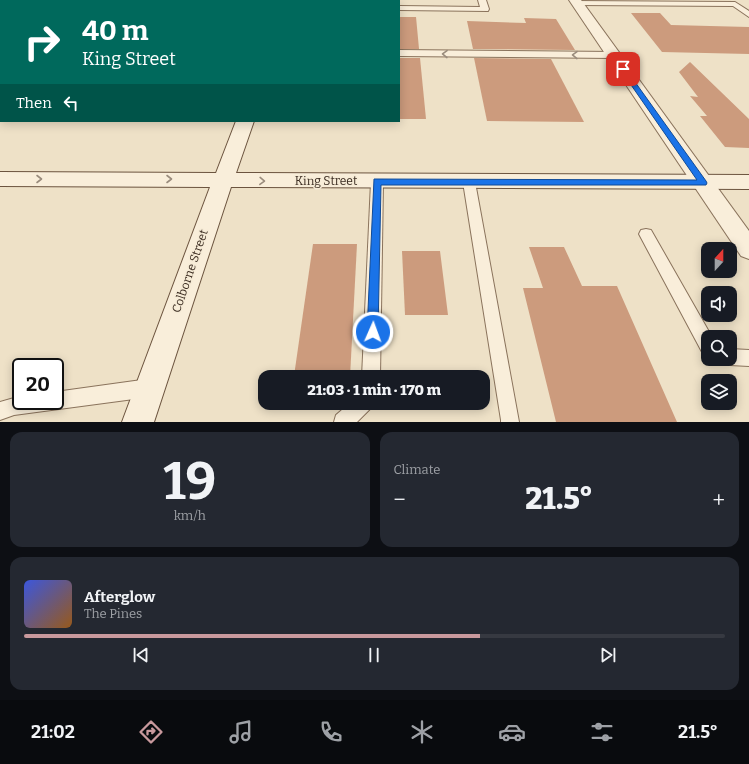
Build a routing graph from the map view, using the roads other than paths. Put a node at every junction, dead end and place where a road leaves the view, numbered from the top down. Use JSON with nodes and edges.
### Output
{"nodes":[{"id":1,"x":482,"y":0,"type":"edge"},
{"id":2,"x":576,"y":2,"type":"edge"},
{"id":3,"x":400,"y":8,"type":"edge"},
{"id":4,"x":749,"y":15,"type":"edge"},
{"id":5,"x":400,"y":53,"type":"edge"},
{"id":6,"x":614,"y":55,"type":"junction"},
{"id":7,"x":245,"y":122,"type":"edge"},
{"id":8,"x":0,"y":179,"type":"edge"},
{"id":9,"x":223,"y":180,"type":"junction"},
{"id":10,"x":377,"y":182,"type":"junction"},
{"id":11,"x":469,"y":182,"type":"junction"},
{"id":12,"x":749,"y":182,"type":"edge"},
{"id":13,"x":703,"y":183,"type":"junction"},
{"id":14,"x":646,"y":234,"type":"dead end"},
{"id":15,"x":749,"y":249,"type":"edge"},
{"id":16,"x":701,"y":333,"type":"edge"},
{"id":17,"x":737,"y":357,"type":"edge"},
{"id":18,"x":749,"y":358,"type":"edge"},
{"id":19,"x":371,"y":370,"type":"edge"},
{"id":20,"x":150,"y":388,"type":"junction"},
{"id":21,"x":64,"y":399,"type":"edge"},
{"id":22,"x":12,"y":407,"type":"edge"},
{"id":23,"x":356,"y":410,"type":"edge"},
{"id":24,"x":0,"y":411,"type":"edge"},
{"id":25,"x":510,"y":420,"type":"dead end"},
{"id":26,"x":138,"y":422,"type":"edge"},
{"id":27,"x":343,"y":422,"type":"edge"}],
"edges":[{"from":1,"to":3,"type":"lane"},
{"from":2,"to":4,"type":"lane"},
{"from":2,"to":6,"type":"street"},
{"from":6,"to":5,"type":"lane","one_way":true},
{"from":6,"to":13,"type":"street"},
{"from":7,"to":9,"type":"street","name":"Colborne Street"},
{"from":8,"to":9,"type":"street","name":"King Street","one_way":true},
{"from":9,"to":10,"type":"street","name":"King Street","one_way":true},
{"from":9,"to":20,"type":"street","name":"Colborne Street"},
{"from":10,"to":11,"type":"street","name":"King Street"},
{"from":10,"to":19,"type":"lane"},
{"from":11,"to":13,"type":"street","name":"King Street"},
{"from":11,"to":25,"type":"lane"},
{"from":12,"to":13,"type":"street","name":"King Street"},
{"from":13,"to":15,"type":"street"},
{"from":14,"to":16,"type":"lane"},
{"from":17,"to":18,"type":"lane"},
{"from":20,"to":21,"type":"lane"},
{"from":20,"to":26,"type":"street","name":"Colborne Street"},
{"from":22,"to":24,"type":"lane"},
{"from":23,"to":27,"type":"lane"}]}
